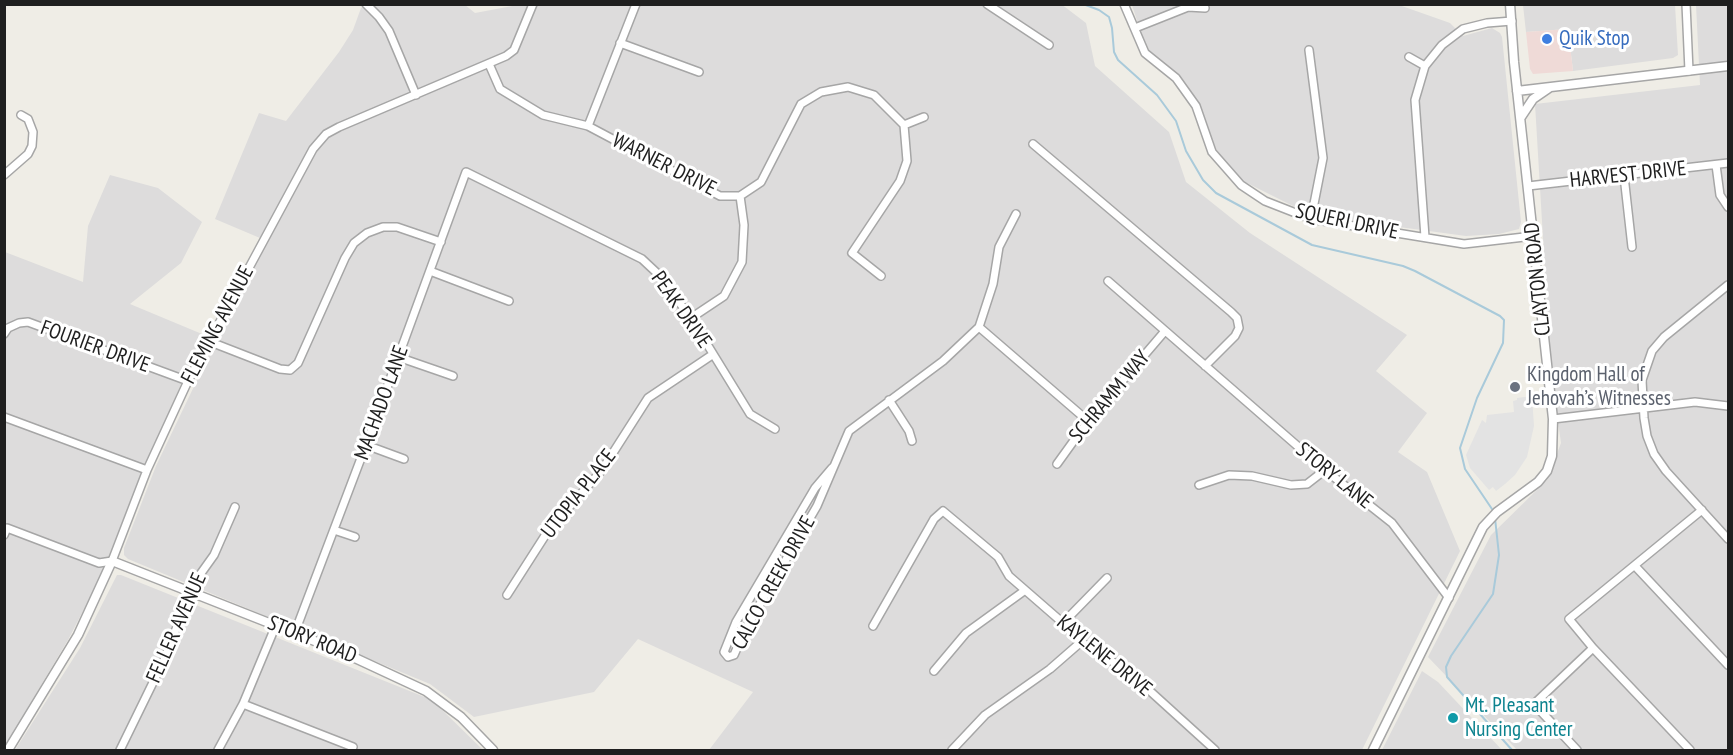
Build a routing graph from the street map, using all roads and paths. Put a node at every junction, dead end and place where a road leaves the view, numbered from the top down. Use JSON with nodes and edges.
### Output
{"nodes":[{"id":1,"x":366,"y":4,"type":"edge"},
{"id":2,"x":533,"y":4,"type":"edge"},
{"id":3,"x":636,"y":4,"type":"edge"},
{"id":4,"x":987,"y":4,"type":"edge"},
{"id":5,"x":1124,"y":4,"type":"edge"},
{"id":6,"x":1510,"y":4,"type":"edge"},
{"id":7,"x":1686,"y":4,"type":"edge"},
{"id":8,"x":1206,"y":8,"type":"dead end"},
{"id":9,"x":1512,"y":21,"type":"junction"},
{"id":10,"x":1135,"y":28,"type":"junction"},
{"id":11,"x":620,"y":43,"type":"junction"},
{"id":12,"x":1049,"y":45,"type":"dead end"},
{"id":13,"x":1309,"y":50,"type":"dead end"},
{"id":14,"x":1409,"y":57,"type":"dead end"},
{"id":15,"x":489,"y":64,"type":"junction"},
{"id":16,"x":1425,"y":66,"type":"junction"},
{"id":17,"x":1728,"y":66,"type":"edge"},
{"id":18,"x":1689,"y":71,"type":"junction"},
{"id":19,"x":699,"y":72,"type":"dead end"},
{"id":20,"x":1551,"y":87,"type":"junction"},
{"id":21,"x":1517,"y":91,"type":"junction"},
{"id":22,"x":416,"y":95,"type":"junction"},
{"id":23,"x":21,"y":115,"type":"dead end"},
{"id":24,"x":924,"y":117,"type":"dead end"},
{"id":25,"x":1521,"y":117,"type":"junction"},
{"id":26,"x":904,"y":125,"type":"junction"},
{"id":27,"x":588,"y":126,"type":"junction"},
{"id":28,"x":1033,"y":144,"type":"dead end"},
{"id":29,"x":1728,"y":163,"type":"edge"},
{"id":30,"x":1716,"y":165,"type":"junction"},
{"id":31,"x":466,"y":172,"type":"joint"},
{"id":32,"x":4,"y":176,"type":"edge"},
{"id":33,"x":1624,"y":176,"type":"junction"},
{"id":34,"x":1528,"y":186,"type":"junction"},
{"id":35,"x":740,"y":196,"type":"junction"},
{"id":36,"x":1728,"y":207,"type":"edge"},
{"id":37,"x":1016,"y":214,"type":"dead end"},
{"id":38,"x":1311,"y":219,"type":"junction"},
{"id":39,"x":1533,"y":236,"type":"junction"},
{"id":40,"x":1425,"y":237,"type":"junction"},
{"id":41,"x":441,"y":242,"type":"junction"},
{"id":42,"x":1632,"y":247,"type":"dead end"},
{"id":43,"x":430,"y":271,"type":"junction"},
{"id":44,"x":881,"y":276,"type":"dead end"},
{"id":45,"x":1108,"y":281,"type":"dead end"},
{"id":46,"x":1728,"y":285,"type":"edge"},
{"id":47,"x":509,"y":301,"type":"dead end"},
{"id":48,"x":691,"y":318,"type":"junction"},
{"id":49,"x":979,"y":327,"type":"junction"},
{"id":50,"x":1166,"y":332,"type":"junction"},
{"id":51,"x":4,"y":334,"type":"edge"},
{"id":52,"x":208,"y":341,"type":"junction"},
{"id":53,"x":712,"y":355,"type":"junction"},
{"id":54,"x":398,"y":357,"type":"junction"},
{"id":55,"x":1205,"y":366,"type":"junction"},
{"id":56,"x":453,"y":376,"type":"dead end"},
{"id":57,"x":188,"y":381,"type":"junction"},
{"id":58,"x":889,"y":400,"type":"junction"},
{"id":59,"x":1728,"y":406,"type":"edge"},
{"id":60,"x":1643,"y":409,"type":"junction"},
{"id":61,"x":4,"y":417,"type":"edge"},
{"id":62,"x":1552,"y":419,"type":"junction"},
{"id":63,"x":1088,"y":421,"type":"junction"},
{"id":64,"x":775,"y":429,"type":"dead end"},
{"id":65,"x":912,"y":441,"type":"dead end"},
{"id":66,"x":366,"y":445,"type":"junction"},
{"id":67,"x":404,"y":459,"type":"dead end"},
{"id":68,"x":1057,"y":464,"type":"dead end"},
{"id":69,"x":832,"y":468,"type":"junction"},
{"id":70,"x":147,"y":470,"type":"junction"},
{"id":71,"x":1325,"y":470,"type":"junction"},
{"id":72,"x":1199,"y":485,"type":"dead end"},
{"id":73,"x":235,"y":507,"type":"dead end"},
{"id":74,"x":1701,"y":510,"type":"junction"},
{"id":75,"x":334,"y":530,"type":"junction"},
{"id":76,"x":4,"y":535,"type":"edge"},
{"id":77,"x":356,"y":537,"type":"dead end"},
{"id":78,"x":1728,"y":539,"type":"edge"},
{"id":79,"x":112,"y":561,"type":"junction"},
{"id":80,"x":1635,"y":566,"type":"junction"},
{"id":81,"x":1107,"y":578,"type":"dead end"},
{"id":82,"x":1024,"y":591,"type":"junction"},
{"id":83,"x":191,"y":592,"type":"junction"},
{"id":84,"x":507,"y":596,"type":"dead end"},
{"id":85,"x":1449,"y":598,"type":"junction"},
{"id":86,"x":1063,"y":623,"type":"junction"},
{"id":87,"x":276,"y":625,"type":"junction"},
{"id":88,"x":873,"y":626,"type":"dead end"},
{"id":89,"x":295,"y":632,"type":"junction"},
{"id":90,"x":1081,"y":642,"type":"junction"},
{"id":91,"x":1593,"y":648,"type":"junction"},
{"id":92,"x":1728,"y":666,"type":"edge"},
{"id":93,"x":934,"y":671,"type":"dead end"},
{"id":94,"x":243,"y":705,"type":"junction"},
{"id":95,"x":353,"y":747,"type":"dead end"},
{"id":96,"x":8,"y":750,"type":"edge"},
{"id":97,"x":120,"y":750,"type":"edge"},
{"id":98,"x":218,"y":750,"type":"edge"},
{"id":99,"x":493,"y":750,"type":"edge"},
{"id":100,"x":952,"y":750,"type":"edge"},
{"id":101,"x":1215,"y":750,"type":"edge"},
{"id":102,"x":1373,"y":750,"type":"edge"},
{"id":103,"x":1577,"y":750,"type":"edge"},
{"id":104,"x":1690,"y":750,"type":"edge"}],
"edges":[{"from":1,"to":22,"type":"street"},
{"from":2,"to":15,"type":"street","name":"FLEMING AVENUE"},
{"from":3,"to":11,"type":"street"},
{"from":4,"to":12,"type":"street"},
{"from":5,"to":10,"type":"street","name":"SQUERI DRIVE"},
{"from":6,"to":9,"type":"street","name":"CLAYTON ROAD"},
{"from":7,"to":18,"type":"street"},
{"from":8,"to":10,"type":"street"},
{"from":9,"to":16,"type":"street"},
{"from":9,"to":21,"type":"street","name":"CLAYTON ROAD"},
{"from":10,"to":38,"type":"street","name":"SQUERI DRIVE"},
{"from":11,"to":19,"type":"street"},
{"from":11,"to":27,"type":"street"},
{"from":13,"to":38,"type":"street"},
{"from":14,"to":16,"type":"street"},
{"from":15,"to":22,"type":"street","name":"FLEMING AVENUE"},
{"from":15,"to":27,"type":"street","name":"WARNER DRIVE"},
{"from":16,"to":40,"type":"street"},
{"from":17,"to":18,"type":"street"},
{"from":18,"to":20,"type":"street"},
{"from":20,"to":21,"type":"street"},
{"from":20,"to":25,"type":"street"},
{"from":21,"to":25,"type":"street","name":"CLAYTON ROAD"},
{"from":22,"to":52,"type":"street","name":"FLEMING AVENUE"},
{"from":23,"to":32,"type":"street"},
{"from":24,"to":26,"type":"street"},
{"from":25,"to":34,"type":"street","name":"CLAYTON ROAD"},
{"from":26,"to":35,"type":"street","name":"WARNER DRIVE"},
{"from":26,"to":44,"type":"street"},
{"from":27,"to":35,"type":"street","name":"WARNER DRIVE"},
{"from":28,"to":55,"type":"street"},
{"from":29,"to":30,"type":"street","name":"HARVEST DRIVE"},
{"from":30,"to":33,"type":"street","name":"HARVEST DRIVE"},
{"from":30,"to":36,"type":"street"},
{"from":31,"to":41,"type":"street","name":"MACHADO LANE"},
{"from":31,"to":48,"type":"street","name":"PEAK DRIVE"},
{"from":33,"to":34,"type":"street","name":"HARVEST DRIVE"},
{"from":33,"to":42,"type":"street"},
{"from":34,"to":39,"type":"street","name":"CLAYTON ROAD"},
{"from":35,"to":48,"type":"street"},
{"from":37,"to":49,"type":"street","name":"CALCO CREEK DRIVE"},
{"from":38,"to":40,"type":"street","name":"SQUERI DRIVE"},
{"from":39,"to":40,"type":"street","name":"SQUERI DRIVE"},
{"from":39,"to":62,"type":"street","name":"CLAYTON ROAD"},
{"from":41,"to":43,"type":"street","name":"MACHADO LANE"},
{"from":41,"to":52,"type":"street"},
{"from":43,"to":47,"type":"street"},
{"from":43,"to":54,"type":"street","name":"MACHADO LANE"},
{"from":45,"to":50,"type":"street","name":"STORY LANE"},
{"from":46,"to":60,"type":"street"},
{"from":48,"to":53,"type":"street","name":"PEAK DRIVE"},
{"from":49,"to":58,"type":"street","name":"CALCO CREEK DRIVE"},
{"from":49,"to":63,"type":"street"},
{"from":50,"to":55,"type":"street","name":"STORY LANE"},
{"from":50,"to":63,"type":"street","name":"SCHRAMM WAY"},
{"from":51,"to":57,"type":"street","name":"FOURIER DRIVE"},
{"from":52,"to":57,"type":"street","name":"FLEMING AVENUE"},
{"from":53,"to":64,"type":"street","name":"PEAK DRIVE"},
{"from":53,"to":84,"type":"street","name":"UTOPIA PLACE"},
{"from":54,"to":56,"type":"street"},
{"from":54,"to":66,"type":"street","name":"MACHADO LANE"},
{"from":55,"to":71,"type":"street","name":"STORY LANE"},
{"from":57,"to":70,"type":"street","name":"FLEMING AVENUE"},
{"from":58,"to":65,"type":"street"},
{"from":58,"to":69,"type":"street","name":"CALCO CREEK DRIVE"},
{"from":59,"to":60,"type":"street"},
{"from":60,"to":62,"type":"street"},
{"from":60,"to":74,"type":"street"},
{"from":61,"to":70,"type":"street"},
{"from":62,"to":85,"type":"street","name":"CLAYTON ROAD"},
{"from":63,"to":68,"type":"street","name":"SCHRAMM WAY"},
{"from":66,"to":67,"type":"street"},
{"from":66,"to":75,"type":"street","name":"MACHADO LANE"},
{"from":69,"to":69,"type":"street","name":"CALCO CREEK DRIVE"},
{"from":70,"to":79,"type":"street","name":"FLEMING AVENUE"},
{"from":71,"to":72,"type":"street"},
{"from":71,"to":85,"type":"street","name":"STORY LANE"},
{"from":73,"to":83,"type":"street","name":"FELLER AVENUE"},
{"from":74,"to":78,"type":"street"},
{"from":74,"to":80,"type":"street"},
{"from":75,"to":77,"type":"street"},
{"from":75,"to":89,"type":"street","name":"MACHADO LANE"},
{"from":76,"to":79,"type":"street"},
{"from":79,"to":83,"type":"street","name":"STORY ROAD"},
{"from":79,"to":96,"type":"street","name":"FLEMING AVENUE"},
{"from":80,"to":91,"type":"street"},
{"from":80,"to":92,"type":"street"},
{"from":81,"to":86,"type":"street"},
{"from":82,"to":86,"type":"street","name":"KAYLENE DRIVE"},
{"from":82,"to":88,"type":"street","name":"KAYLENE DRIVE"},
{"from":82,"to":93,"type":"street"},
{"from":83,"to":87,"type":"street","name":"STORY ROAD"},
{"from":83,"to":97,"type":"street","name":"FELLER AVENUE"},
{"from":85,"to":102,"type":"street","name":"CLAYTON ROAD"},
{"from":86,"to":90,"type":"street","name":"KAYLENE DRIVE"},
{"from":87,"to":89,"type":"street","name":"STORY ROAD"},
{"from":87,"to":94,"type":"street"},
{"from":89,"to":99,"type":"street","name":"STORY ROAD"},
{"from":90,"to":100,"type":"street"},
{"from":90,"to":101,"type":"street","name":"KAYLENE DRIVE"},
{"from":91,"to":103,"type":"street"},
{"from":91,"to":104,"type":"street"},
{"from":94,"to":95,"type":"street"},
{"from":94,"to":98,"type":"street"}]}
